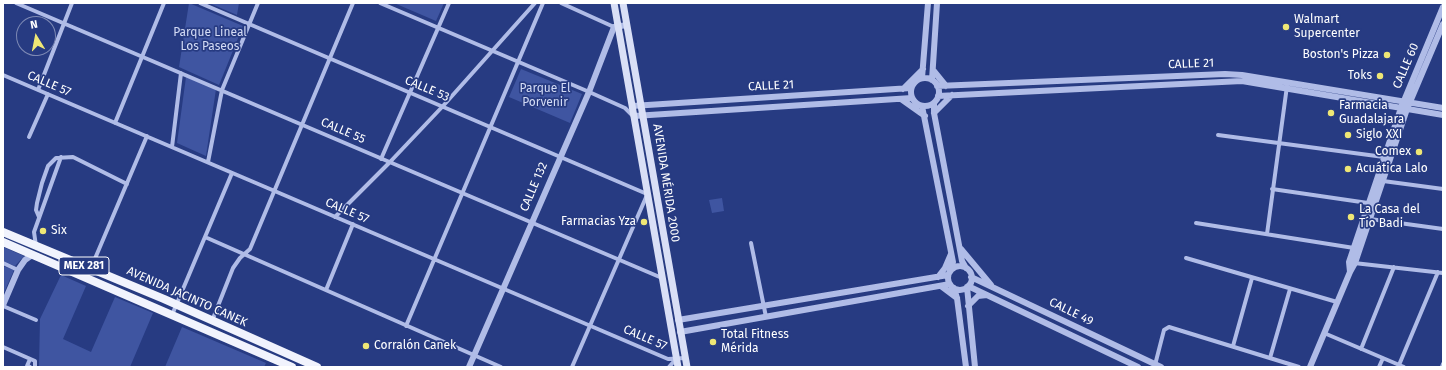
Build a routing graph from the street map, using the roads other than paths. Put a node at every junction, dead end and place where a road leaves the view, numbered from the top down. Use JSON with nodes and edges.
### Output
{"nodes":[{"id":1,"x":16,"y":3,"type":"edge"},
{"id":2,"x":72,"y":3,"type":"edge"},
{"id":3,"x":164,"y":3,"type":"edge"},
{"id":4,"x":200,"y":3,"type":"edge"},
{"id":5,"x":258,"y":3,"type":"edge"},
{"id":6,"x":353,"y":3,"type":"edge"},
{"id":7,"x":380,"y":3,"type":"edge"},
{"id":8,"x":449,"y":3,"type":"edge"},
{"id":9,"x":535,"y":3,"type":"edge"},
{"id":10,"x":543,"y":3,"type":"edge"},
{"id":11,"x":561,"y":3,"type":"edge"},
{"id":12,"x":614,"y":3,"type":"edge"},
{"id":13,"x":623,"y":3,"type":"edge"},
{"id":14,"x":928,"y":3,"type":"edge"},
{"id":15,"x":938,"y":3,"type":"edge"},
{"id":16,"x":1443,"y":7,"type":"edge"},
{"id":17,"x":64,"y":23,"type":"junction"},
{"id":18,"x":249,"y":24,"type":"junction"},
{"id":19,"x":1443,"y":24,"type":"edge"},
{"id":20,"x":626,"y":25,"type":"junction"},
{"id":21,"x":616,"y":26,"type":"junction"},
{"id":22,"x":438,"y":28,"type":"junction"},
{"id":23,"x":493,"y":51,"type":"junction"},
{"id":24,"x":141,"y":56,"type":"junction"},
{"id":25,"x":330,"y":59,"type":"junction"},
{"id":26,"x":518,"y":62,"type":"junction"},
{"id":27,"x":923,"y":69,"type":"junction"},
{"id":28,"x":933,"y":70,"type":"junction"},
{"id":29,"x":181,"y":73,"type":"junction"},
{"id":30,"x":3,"y":75,"type":"edge"},
{"id":31,"x":1145,"y":77,"type":"junction"},
{"id":32,"x":922,"y":78,"type":"junction"},
{"id":33,"x":932,"y":80,"type":"junction"},
{"id":34,"x":1050,"y":82,"type":"junction"},
{"id":35,"x":1287,"y":85,"type":"junction"},
{"id":36,"x":937,"y":86,"type":"junction"},
{"id":37,"x":946,"y":86,"type":"junction"},
{"id":38,"x":1146,"y":86,"type":"junction"},
{"id":39,"x":911,"y":88,"type":"junction"},
{"id":40,"x":903,"y":89,"type":"junction"},
{"id":41,"x":38,"y":90,"type":"junction"},
{"id":42,"x":222,"y":90,"type":"junction"},
{"id":43,"x":1050,"y":91,"type":"junction"},
{"id":44,"x":409,"y":92,"type":"junction"},
{"id":45,"x":589,"y":92,"type":"junction"},
{"id":46,"x":48,"y":94,"type":"junction"},
{"id":47,"x":952,"y":95,"type":"junction"},
{"id":48,"x":938,"y":96,"type":"junction"},
{"id":49,"x":778,"y":97,"type":"junction"},
{"id":50,"x":912,"y":98,"type":"junction"},
{"id":51,"x":901,"y":99,"type":"junction"},
{"id":52,"x":1410,"y":102,"type":"junction"},
{"id":53,"x":934,"y":103,"type":"junction"},
{"id":54,"x":641,"y":105,"type":"junction"},
{"id":55,"x":443,"y":106,"type":"junction"},
{"id":56,"x":779,"y":106,"type":"junction"},
{"id":57,"x":922,"y":106,"type":"junction"},
{"id":58,"x":1404,"y":106,"type":"junction"},
{"id":59,"x":628,"y":107,"type":"junction"},
{"id":60,"x":1443,"y":108,"type":"edge"},
{"id":61,"x":934,"y":113,"type":"junction"},
{"id":62,"x":643,"y":115,"type":"junction"},
{"id":63,"x":1443,"y":115,"type":"edge"},
{"id":64,"x":634,"y":116,"type":"junction"},
{"id":65,"x":925,"y":116,"type":"junction"},
{"id":66,"x":115,"y":123,"type":"junction"},
{"id":67,"x":302,"y":124,"type":"junction"},
{"id":68,"x":491,"y":127,"type":"junction"},
{"id":69,"x":1218,"y":135,"type":"dead end"},
{"id":70,"x":147,"y":136,"type":"junction"},
{"id":71,"x":29,"y":137,"type":"dead end"},
{"id":72,"x":1279,"y":143,"type":"junction"},
{"id":73,"x":172,"y":147,"type":"junction"},
{"id":74,"x":560,"y":156,"type":"junction"},
{"id":75,"x":61,"y":157,"type":"junction"},
{"id":76,"x":381,"y":158,"type":"junction"},
{"id":77,"x":1384,"y":158,"type":"junction"},
{"id":78,"x":208,"y":162,"type":"junction"},
{"id":79,"x":390,"y":162,"type":"junction"},
{"id":80,"x":232,"y":172,"type":"junction"},
{"id":81,"x":1383,"y":181,"type":"junction"},
{"id":82,"x":127,"y":184,"type":"junction"},
{"id":83,"x":948,"y":185,"type":"junction"},
{"id":84,"x":938,"y":187,"type":"junction"},
{"id":85,"x":1272,"y":189,"type":"junction"},
{"id":86,"x":274,"y":190,"type":"junction"},
{"id":87,"x":1443,"y":190,"type":"edge"},
{"id":88,"x":656,"y":192,"type":"junction"},
{"id":89,"x":463,"y":193,"type":"junction"},
{"id":90,"x":647,"y":194,"type":"junction"},
{"id":91,"x":1368,"y":204,"type":"junction"},
{"id":92,"x":39,"y":217,"type":"junction"},
{"id":93,"x":336,"y":217,"type":"junction"},
{"id":94,"x":1370,"y":219,"type":"junction"},
{"id":95,"x":531,"y":222,"type":"junction"},
{"id":96,"x":1196,"y":223,"type":"dead end"},
{"id":97,"x":353,"y":224,"type":"junction"},
{"id":98,"x":1443,"y":229,"type":"edge"},
{"id":99,"x":4,"y":234,"type":"edge"},
{"id":100,"x":1267,"y":234,"type":"junction"},
{"id":101,"x":206,"y":237,"type":"junction"},
{"id":102,"x":3,"y":242,"type":"edge"},
{"id":103,"x":751,"y":243,"type":"dead end"},
{"id":104,"x":36,"y":246,"type":"junction"},
{"id":105,"x":960,"y":248,"type":"junction"},
{"id":106,"x":1354,"y":248,"type":"junction"},
{"id":107,"x":951,"y":253,"type":"junction"},
{"id":108,"x":245,"y":254,"type":"junction"},
{"id":109,"x":32,"y":255,"type":"junction"},
{"id":110,"x":1186,"y":258,"type":"dead end"},
{"id":111,"x":434,"y":259,"type":"junction"},
{"id":112,"x":619,"y":260,"type":"junction"},
{"id":113,"x":1352,"y":262,"type":"junction"},
{"id":114,"x":3,"y":263,"type":"edge"},
{"id":115,"x":1394,"y":267,"type":"junction"},
{"id":116,"x":966,"y":268,"type":"junction"},
{"id":117,"x":91,"y":269,"type":"junction"},
{"id":118,"x":18,"y":270,"type":"junction"},
{"id":119,"x":1438,"y":272,"type":"junction"},
{"id":120,"x":949,"y":273,"type":"junction"},
{"id":121,"x":1443,"y":273,"type":"edge"},
{"id":122,"x":938,"y":277,"type":"junction"},
{"id":123,"x":971,"y":277,"type":"junction"},
{"id":124,"x":662,"y":278,"type":"junction"},
{"id":125,"x":1252,"y":278,"type":"junction"},
{"id":126,"x":941,"y":286,"type":"junction"},
{"id":127,"x":952,"y":286,"type":"junction"},
{"id":128,"x":968,"y":286,"type":"junction"},
{"id":129,"x":992,"y":287,"type":"junction"},
{"id":130,"x":503,"y":288,"type":"junction"},
{"id":131,"x":1290,"y":289,"type":"junction"},
{"id":132,"x":326,"y":290,"type":"junction"},
{"id":133,"x":989,"y":295,"type":"junction"},
{"id":134,"x":958,"y":298,"type":"junction"},
{"id":135,"x":1337,"y":302,"type":"junction"},
{"id":136,"x":3,"y":305,"type":"edge"},
{"id":137,"x":177,"y":305,"type":"junction"},
{"id":138,"x":764,"y":306,"type":"junction"},
{"id":139,"x":968,"y":306,"type":"junction"},
{"id":140,"x":172,"y":315,"type":"junction"},
{"id":141,"x":766,"y":316,"type":"junction"},
{"id":142,"x":36,"y":320,"type":"dead end"},
{"id":143,"x":678,"y":320,"type":"junction"},
{"id":144,"x":212,"y":321,"type":"junction"},
{"id":145,"x":1070,"y":324,"type":"junction"},
{"id":146,"x":406,"y":326,"type":"junction"},
{"id":147,"x":590,"y":326,"type":"junction"},
{"id":148,"x":680,"y":332,"type":"junction"},
{"id":149,"x":1065,"y":332,"type":"junction"},
{"id":150,"x":1324,"y":333,"type":"junction"},
{"id":151,"x":1233,"y":346,"type":"junction"},
{"id":152,"x":3,"y":347,"type":"edge"},
{"id":153,"x":1361,"y":349,"type":"junction"},
{"id":154,"x":474,"y":355,"type":"junction"},
{"id":155,"x":685,"y":358,"type":"junction"},
{"id":156,"x":1270,"y":358,"type":"junction"},
{"id":157,"x":1382,"y":358,"type":"junction"},
{"id":158,"x":30,"y":359,"type":"junction"},
{"id":159,"x":677,"y":363,"type":"edge"},
{"id":160,"x":1443,"y":364,"type":"edge"},
{"id":161,"x":1399,"y":365,"type":"junction"},
{"id":162,"x":1157,"y":366,"type":"edge"},
{"id":163,"x":30,"y":367,"type":"edge"},
{"id":164,"x":35,"y":367,"type":"edge"},
{"id":165,"x":292,"y":367,"type":"edge"},
{"id":166,"x":317,"y":367,"type":"edge"},
{"id":167,"x":469,"y":367,"type":"edge"},
{"id":168,"x":501,"y":367,"type":"edge"},
{"id":169,"x":572,"y":367,"type":"edge"},
{"id":170,"x":669,"y":367,"type":"edge"},
{"id":171,"x":687,"y":367,"type":"edge"},
{"id":172,"x":966,"y":367,"type":"edge"},
{"id":173,"x":975,"y":367,"type":"edge"},
{"id":174,"x":1138,"y":367,"type":"edge"},
{"id":175,"x":1300,"y":367,"type":"edge"},
{"id":176,"x":1310,"y":367,"type":"edge"},
{"id":177,"x":1379,"y":367,"type":"edge"},
{"id":178,"x":1404,"y":367,"type":"edge"},
{"id":179,"x":1442,"y":367,"type":"edge"}],
"edges":[{"from":1,"to":17,"type":"street","name":"CALLE 55"},
{"from":2,"to":17,"type":"street"},
{"from":3,"to":24,"type":"street"},
{"from":4,"to":18,"type":"street","name":"CALLE 53"},
{"from":5,"to":18,"type":"street"},
{"from":6,"to":25,"type":"street"},
{"from":7,"to":22,"type":"street"},
{"from":8,"to":22,"type":"street"},
{"from":9,"to":23,"type":"street"},
{"from":10,"to":26,"type":"street"},
{"from":11,"to":21,"type":"street"},
{"from":12,"to":21,"type":"main road","name":"AVENIDA MÉRIDA 2000"},
{"from":13,"to":20,"type":"main road","name":"AVENIDA MÉRIDA 2000"},
{"from":14,"to":27,"type":"street"},
{"from":15,"to":28,"type":"street"},
{"from":16,"to":58,"type":"street","name":"CALLE 60"},
{"from":17,"to":24,"type":"street","name":"CALLE 55"},
{"from":17,"to":41,"type":"street"},
{"from":18,"to":25,"type":"street","name":"CALLE 53"},
{"from":18,"to":42,"type":"street"},
{"from":19,"to":52,"type":"street","name":"CALLE 60"},
{"from":20,"to":21,"type":"street"},
{"from":20,"to":54,"type":"main road","name":"AVENIDA MÉRIDA 2000"},
{"from":21,"to":45,"type":"street","name":"CALLE 132"},
{"from":21,"to":59,"type":"main road","name":"AVENIDA MÉRIDA 2000"},
{"from":22,"to":23,"type":"street"},
{"from":22,"to":44,"type":"street"},
{"from":23,"to":26,"type":"street"},
{"from":23,"to":55,"type":"street"},
{"from":24,"to":29,"type":"street","name":"CALLE 55"},
{"from":24,"to":66,"type":"street"},
{"from":25,"to":44,"type":"street","name":"CALLE 53"},
{"from":25,"to":67,"type":"street"},
{"from":26,"to":45,"type":"street"},
{"from":26,"to":68,"type":"street"},
{"from":27,"to":32,"type":"street"},
{"from":27,"to":40,"type":"street"},
{"from":28,"to":33,"type":"street"},
{"from":28,"to":37,"type":"street"},
{"from":29,"to":42,"type":"street","name":"CALLE 55"},
{"from":29,"to":73,"type":"street"},
{"from":30,"to":41,"type":"street","name":"CALLE 57"},
{"from":31,"to":34,"type":"street","name":"CALLE 21"},
{"from":31,"to":35,"type":"street","name":"CALLE 21"},
{"from":31,"to":38,"type":"street"},
{"from":32,"to":33,"type":"street"},
{"from":32,"to":39,"type":"street"},
{"from":33,"to":36,"type":"street"},
{"from":34,"to":37,"type":"street","name":"CALLE 21"},
{"from":34,"to":43,"type":"street"},
{"from":35,"to":38,"type":"street","name":"CALLE 21"},
{"from":35,"to":58,"type":"street","name":"CALLE 21"},
{"from":35,"to":72,"type":"street"},
{"from":36,"to":37,"type":"street","name":"CALLE 21"},
{"from":36,"to":48,"type":"street"},
{"from":38,"to":43,"type":"street","name":"CALLE 21"},
{"from":39,"to":40,"type":"street","name":"CALLE 21"},
{"from":39,"to":50,"type":"street"},
{"from":40,"to":49,"type":"street","name":"CALLE 21"},
{"from":41,"to":46,"type":"street","name":"CALLE 57"},
{"from":42,"to":67,"type":"street","name":"CALLE 55"},
{"from":42,"to":78,"type":"street"},
{"from":43,"to":47,"type":"street","name":"CALLE 21"},
{"from":44,"to":55,"type":"street","name":"CALLE 53"},
{"from":44,"to":76,"type":"street"},
{"from":45,"to":59,"type":"street"},
{"from":45,"to":74,"type":"street","name":"CALLE 132"},
{"from":46,"to":66,"type":"street","name":"CALLE 57"},
{"from":46,"to":71,"type":"street"},
{"from":47,"to":48,"type":"street","name":"CALLE 21"},
{"from":47,"to":61,"type":"street"},
{"from":48,"to":53,"type":"street"},
{"from":49,"to":54,"type":"street","name":"CALLE 21"},
{"from":49,"to":56,"type":"street"},
{"from":50,"to":51,"type":"street","name":"CALLE 21"},
{"from":50,"to":57,"type":"street"},
{"from":51,"to":56,"type":"street","name":"CALLE 21"},
{"from":51,"to":65,"type":"street"},
{"from":52,"to":58,"type":"street","name":"CALLE 60"},
{"from":52,"to":60,"type":"street"},
{"from":53,"to":57,"type":"street"},
{"from":53,"to":61,"type":"street"},
{"from":54,"to":59,"type":"street","name":"CALLE 21"},
{"from":54,"to":62,"type":"main road","name":"AVENIDA MÉRIDA 2000"},
{"from":55,"to":68,"type":"street","name":"CALLE 53"},
{"from":55,"to":79,"type":"street"},
{"from":56,"to":62,"type":"street","name":"CALLE 21"},
{"from":57,"to":65,"type":"street"},
{"from":58,"to":63,"type":"street","name":"CALLE 21"},
{"from":58,"to":77,"type":"street","name":"CALLE 60"},
{"from":58,"to":81,"type":"street","name":"CALLE 60"},
{"from":59,"to":64,"type":"main road","name":"AVENIDA MÉRIDA 2000"},
{"from":61,"to":83,"type":"street"},
{"from":62,"to":64,"type":"street","name":"CALLE 21"},
{"from":62,"to":88,"type":"main road","name":"AVENIDA MÉRIDA 2000"},
{"from":64,"to":90,"type":"main road","name":"AVENIDA MÉRIDA 2000"},
{"from":65,"to":84,"type":"street"},
{"from":66,"to":70,"type":"street","name":"CALLE 57"},
{"from":67,"to":76,"type":"street","name":"CALLE 55"},
{"from":67,"to":86,"type":"street"},
{"from":68,"to":74,"type":"street","name":"CALLE 53"},
{"from":68,"to":89,"type":"street"},
{"from":69,"to":72,"type":"street"},
{"from":70,"to":73,"type":"street","name":"CALLE 57"},
{"from":70,"to":82,"type":"street"},
{"from":72,"to":77,"type":"street"},
{"from":72,"to":85,"type":"street"},
{"from":73,"to":78,"type":"street","name":"CALLE 57"},
{"from":74,"to":90,"type":"street","name":"CALLE 53"},
{"from":74,"to":95,"type":"street","name":"CALLE 132"},
{"from":75,"to":82,"type":"street"},
{"from":75,"to":92,"type":"street"},
{"from":75,"to":92,"type":"street"},
{"from":76,"to":79,"type":"street","name":"CALLE 55"},
{"from":77,"to":91,"type":"street","name":"CALLE 60"},
{"from":78,"to":80,"type":"street","name":"CALLE 57"},
{"from":79,"to":89,"type":"street","name":"CALLE 55"},
{"from":79,"to":93,"type":"street"},
{"from":80,"to":86,"type":"street","name":"CALLE 57"},
{"from":80,"to":101,"type":"street"},
{"from":81,"to":87,"type":"street"},
{"from":81,"to":94,"type":"street","name":"CALLE 60"},
{"from":82,"to":117,"type":"street"},
{"from":83,"to":84,"type":"street"},
{"from":83,"to":105,"type":"street"},
{"from":84,"to":107,"type":"street"},
{"from":85,"to":91,"type":"street"},
{"from":85,"to":100,"type":"street"},
{"from":86,"to":93,"type":"street","name":"CALLE 57"},
{"from":86,"to":108,"type":"street"},
{"from":88,"to":90,"type":"street"},
{"from":88,"to":143,"type":"main road","name":"AVENIDA MÉRIDA 2000"},
{"from":89,"to":95,"type":"street","name":"CALLE 55"},
{"from":89,"to":111,"type":"street"},
{"from":90,"to":112,"type":"street"},
{"from":90,"to":124,"type":"main road","name":"AVENIDA MÉRIDA 2000"},
{"from":91,"to":106,"type":"street","name":"CALLE 60"},
{"from":92,"to":104,"type":"street"},
{"from":93,"to":97,"type":"street","name":"CALLE 57"},
{"from":94,"to":98,"type":"street"},
{"from":94,"to":113,"type":"street","name":"CALLE 60"},
{"from":95,"to":112,"type":"street","name":"CALLE 55"},
{"from":95,"to":130,"type":"street","name":"CALLE 132"},
{"from":96,"to":100,"type":"street"},
{"from":97,"to":111,"type":"street","name":"CALLE 57"},
{"from":97,"to":132,"type":"street"},
{"from":99,"to":104,"type":"main road","name":"AVENIDA JACINTO CANEK","number":"MEX 281"},
{"from":100,"to":106,"type":"street"},
{"from":101,"to":108,"type":"street"},
{"from":101,"to":137,"type":"street"},
{"from":102,"to":109,"type":"main road","name":"AVENIDA JACINTO CANEK","number":"MEX 281"},
{"from":103,"to":138,"type":"street"},
{"from":104,"to":117,"type":"main road","name":"AVENIDA JACINTO CANEK","number":"MEX 281"},
{"from":105,"to":116,"type":"street"},
{"from":105,"to":129,"type":"street"},
{"from":106,"to":113,"type":"street","name":"CALLE 60"},
{"from":107,"to":120,"type":"street"},
{"from":107,"to":122,"type":"street"},
{"from":108,"to":132,"type":"street"},
{"from":108,"to":144,"type":"street"},
{"from":109,"to":118,"type":"street"},
{"from":109,"to":140,"type":"main road","name":"AVENIDA JACINTO CANEK","number":"MEX 281"},
{"from":110,"to":125,"type":"street"},
{"from":111,"to":130,"type":"street","name":"CALLE 57"},
{"from":111,"to":146,"type":"street"},
{"from":112,"to":124,"type":"street","name":"CALLE 55"},
{"from":112,"to":147,"type":"street"},
{"from":113,"to":115,"type":"street"},
{"from":113,"to":135,"type":"street","name":"CALLE 60"},
{"from":114,"to":118,"type":"street"},
{"from":115,"to":119,"type":"street"},
{"from":115,"to":153,"type":"street"},
{"from":116,"to":120,"type":"street"},
{"from":116,"to":123,"type":"street"},
{"from":117,"to":137,"type":"main road","name":"AVENIDA JACINTO CANEK","number":"MEX 281"},
{"from":118,"to":136,"type":"street"},
{"from":119,"to":121,"type":"street"},
{"from":119,"to":161,"type":"street"},
{"from":120,"to":122,"type":"street"},
{"from":120,"to":127,"type":"street"},
{"from":122,"to":138,"type":"street"},
{"from":123,"to":128,"type":"street"},
{"from":123,"to":129,"type":"street","name":"CALLE 49"},
{"from":124,"to":159,"type":"main road","name":"AVENIDA MÉRIDA 2000"},
{"from":125,"to":131,"type":"street"},
{"from":125,"to":151,"type":"street"},
{"from":126,"to":127,"type":"street"},
{"from":126,"to":134,"type":"street"},
{"from":126,"to":141,"type":"street"},
{"from":127,"to":128,"type":"street"},
{"from":127,"to":134,"type":"street"},
{"from":128,"to":133,"type":"street","name":"CALLE 49"},
{"from":128,"to":139,"type":"street"},
{"from":129,"to":145,"type":"street","name":"CALLE 49"},
{"from":130,"to":147,"type":"street","name":"CALLE 57"},
{"from":130,"to":154,"type":"street","name":"CALLE 132"},
{"from":131,"to":135,"type":"street"},
{"from":131,"to":156,"type":"street"},
{"from":132,"to":146,"type":"street"},
{"from":133,"to":139,"type":"street"},
{"from":133,"to":149,"type":"street","name":"CALLE 49"},
{"from":134,"to":172,"type":"street"},
{"from":135,"to":150,"type":"street","name":"CALLE 60"},
{"from":136,"to":142,"type":"street"},
{"from":137,"to":140,"type":"street"},
{"from":137,"to":144,"type":"main road","name":"AVENIDA JACINTO CANEK","number":"MEX 281"},
{"from":138,"to":141,"type":"street"},
{"from":138,"to":143,"type":"street"},
{"from":139,"to":173,"type":"street"},
{"from":140,"to":165,"type":"main road","name":"AVENIDA JACINTO CANEK","number":"MEX 281"},
{"from":141,"to":148,"type":"street"},
{"from":143,"to":148,"type":"main road","name":"AVENIDA MÉRIDA 2000"},
{"from":144,"to":166,"type":"main road","name":"AVENIDA JACINTO CANEK","number":"MEX 281"},
{"from":145,"to":149,"type":"street"},
{"from":145,"to":162,"type":"street","name":"CALLE 49"},
{"from":146,"to":154,"type":"street"},
{"from":147,"to":159,"type":"street","name":"CALLE 57"},
{"from":147,"to":169,"type":"street"},
{"from":148,"to":155,"type":"main road","name":"AVENIDA MÉRIDA 2000"},
{"from":149,"to":174,"type":"street","name":"CALLE 49"},
{"from":150,"to":153,"type":"street"},
{"from":150,"to":176,"type":"street","name":"CALLE 60"},
{"from":151,"to":156,"type":"street"},
{"from":151,"to":162,"type":"street"},
{"from":152,"to":158,"type":"street"},
{"from":153,"to":157,"type":"street"},
{"from":154,"to":167,"type":"street","name":"CALLE 132"},
{"from":154,"to":168,"type":"street"},
{"from":155,"to":159,"type":"street","name":"CALLE 57"},
{"from":155,"to":171,"type":"main road","name":"AVENIDA MÉRIDA 2000"},
{"from":156,"to":175,"type":"street"},
{"from":157,"to":161,"type":"street"},
{"from":157,"to":177,"type":"street"},
{"from":158,"to":163,"type":"street"},
{"from":158,"to":164,"type":"street"},
{"from":159,"to":170,"type":"street"},
{"from":160,"to":179,"type":"street"},
{"from":161,"to":178,"type":"street"}]}
